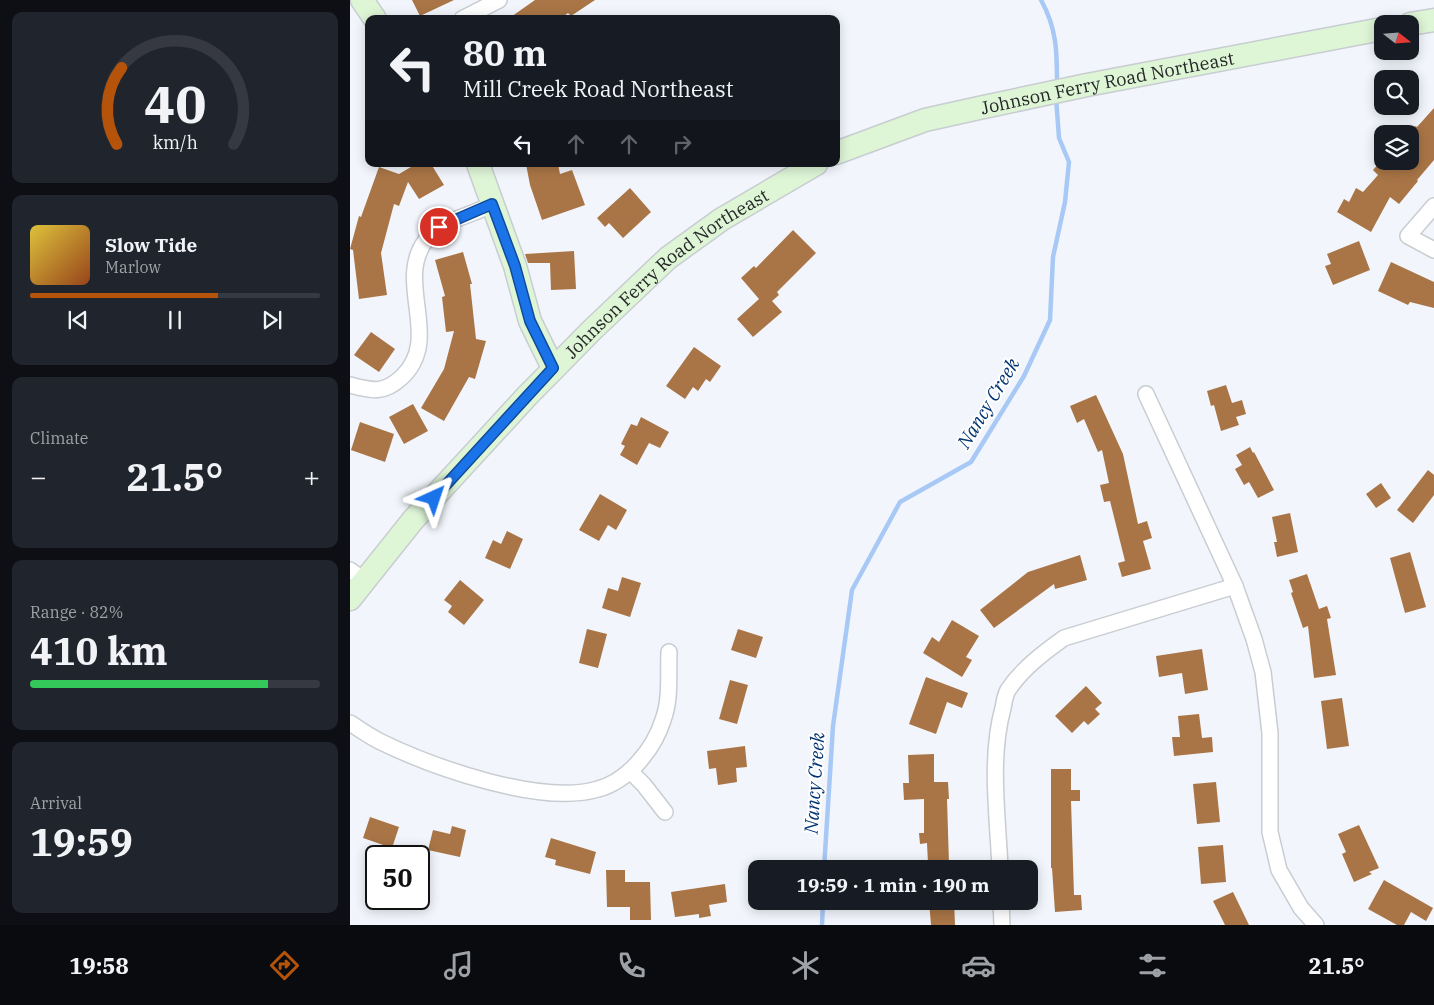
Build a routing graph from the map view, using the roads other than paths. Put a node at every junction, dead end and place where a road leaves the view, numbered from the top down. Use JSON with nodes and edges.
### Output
{"nodes":[{"id":1,"x":362,"y":0,"type":"edge"},
{"id":2,"x":499,"y":0,"type":"edge"},
{"id":3,"x":372,"y":15,"type":"edge"},
{"id":4,"x":470,"y":15,"type":"edge"},
{"id":5,"x":1434,"y":20,"type":"edge"},
{"id":6,"x":1419,"y":22,"type":"edge"},
{"id":7,"x":1374,"y":31,"type":"edge"},
{"id":8,"x":840,"y":152,"type":"edge"},
{"id":9,"x":479,"y":167,"type":"edge"},
{"id":10,"x":811,"y":167,"type":"edge"},
{"id":11,"x":492,"y":204,"type":"junction"},
{"id":12,"x":1434,"y":206,"type":"edge"},
{"id":13,"x":1434,"y":250,"type":"edge"},
{"id":14,"x":553,"y":368,"type":"junction"},
{"id":15,"x":350,"y":385,"type":"edge"},
{"id":16,"x":1146,"y":394,"type":"dead end"},
{"id":17,"x":357,"y":575,"type":"edge"},
{"id":18,"x":1235,"y":586,"type":"junction"},
{"id":19,"x":350,"y":599,"type":"edge"},
{"id":20,"x":669,"y":652,"type":"dead end"},
{"id":21,"x":350,"y":723,"type":"edge"},
{"id":22,"x":630,"y":772,"type":"junction"},
{"id":23,"x":665,"y":812,"type":"dead end"},
{"id":24,"x":1000,"y":860,"type":"edge"},
{"id":25,"x":1001,"y":910,"type":"edge"},
{"id":26,"x":1002,"y":925,"type":"edge"},
{"id":27,"x":1316,"y":925,"type":"edge"}],
"edges":[{"from":1,"to":3,"type":"main road"},
{"from":2,"to":4,"type":"street"},
{"from":5,"to":6,"type":"main road"},
{"from":7,"to":8,"type":"main road","name":"Johnson Ferry Road Northeast"},
{"from":9,"to":11,"type":"main road"},
{"from":10,"to":14,"type":"main road","name":"Johnson Ferry Road Northeast"},
{"from":11,"to":14,"type":"main road"},
{"from":11,"to":15,"type":"street"},
{"from":12,"to":13,"type":"street"},
{"from":14,"to":17,"type":"main road","name":"Johnson Ferry Road Northeast"},
{"from":16,"to":18,"type":"street"},
{"from":17,"to":19,"type":"main road","name":"Johnson Ferry Road Northeast"},
{"from":18,"to":24,"type":"street"},
{"from":18,"to":27,"type":"street"},
{"from":20,"to":22,"type":"street"},
{"from":21,"to":22,"type":"street"},
{"from":22,"to":23,"type":"street"},
{"from":25,"to":26,"type":"street"}]}
